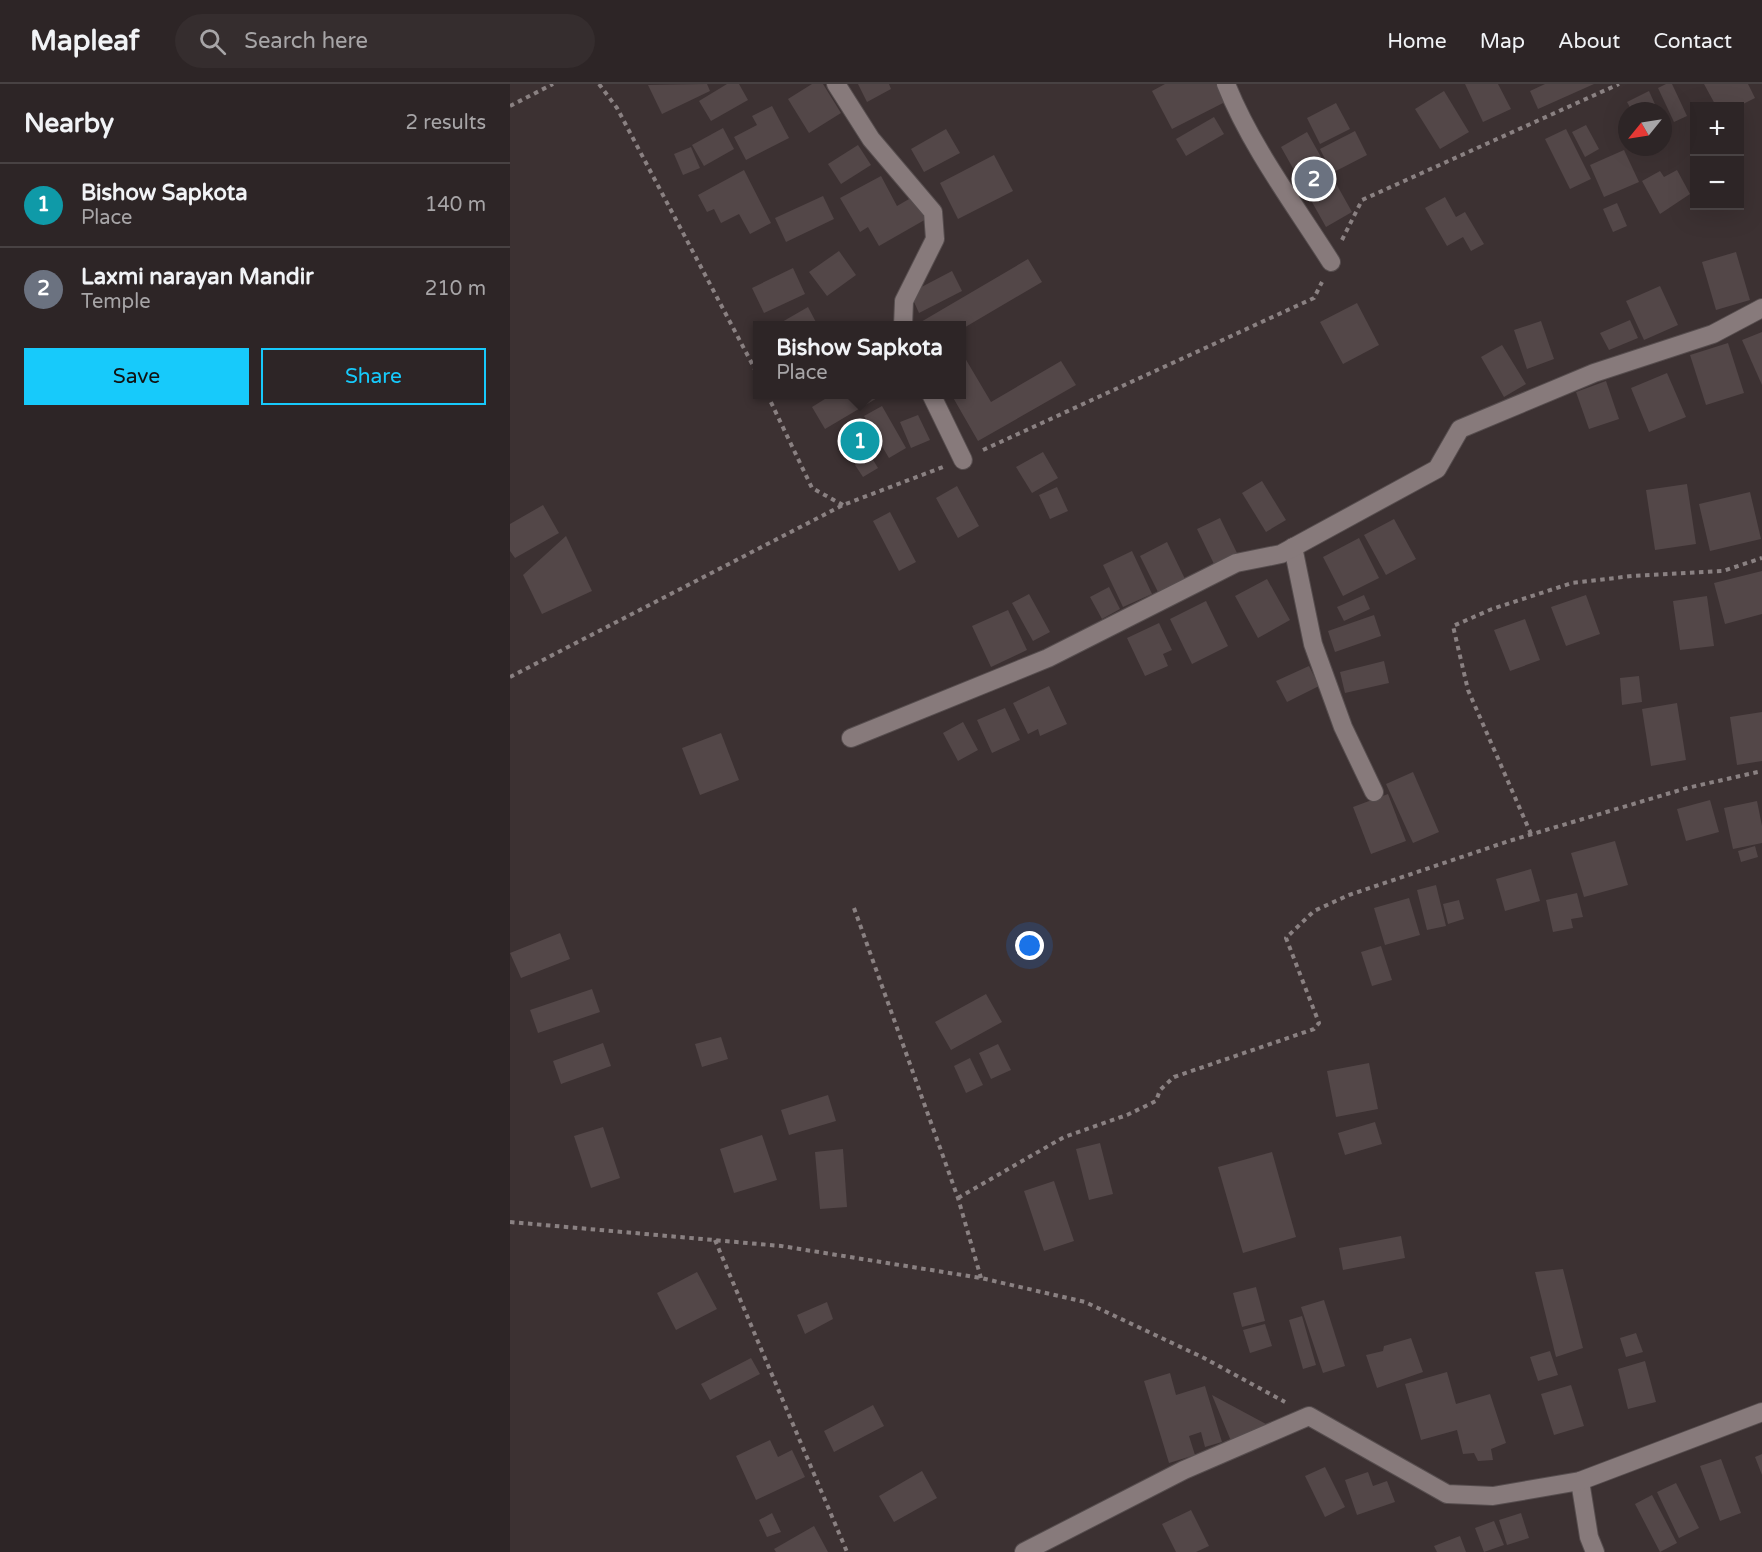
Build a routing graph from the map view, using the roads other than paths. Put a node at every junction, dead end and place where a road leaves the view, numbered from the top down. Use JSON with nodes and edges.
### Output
{"nodes":[{"id":1,"x":836,"y":84,"type":"edge"},
{"id":2,"x":1226,"y":84,"type":"edge"},
{"id":3,"x":1331,"y":262,"type":"road end"},
{"id":4,"x":1762,"y":308,"type":"edge"},
{"id":5,"x":903,"y":321,"type":"edge"},
{"id":6,"x":933,"y":399,"type":"edge"},
{"id":7,"x":963,"y":460,"type":"road end"},
{"id":8,"x":1293,"y":547,"type":"junction"},
{"id":9,"x":851,"y":738,"type":"dead end"},
{"id":10,"x":1374,"y":792,"type":"dead end"},
{"id":11,"x":1762,"y":1412,"type":"edge"},
{"id":12,"x":1580,"y":1481,"type":"junction"},
{"id":13,"x":1024,"y":1552,"type":"edge"},
{"id":14,"x":1595,"y":1552,"type":"edge"}],
"edges":[{"from":1,"to":5,"type":"street"},
{"from":2,"to":3,"type":"street"},
{"from":4,"to":8,"type":"street"},
{"from":6,"to":7,"type":"street"},
{"from":8,"to":9,"type":"street"},
{"from":8,"to":10,"type":"street"},
{"from":11,"to":12,"type":"street"},
{"from":12,"to":13,"type":"street"},
{"from":12,"to":14,"type":"street"}]}
